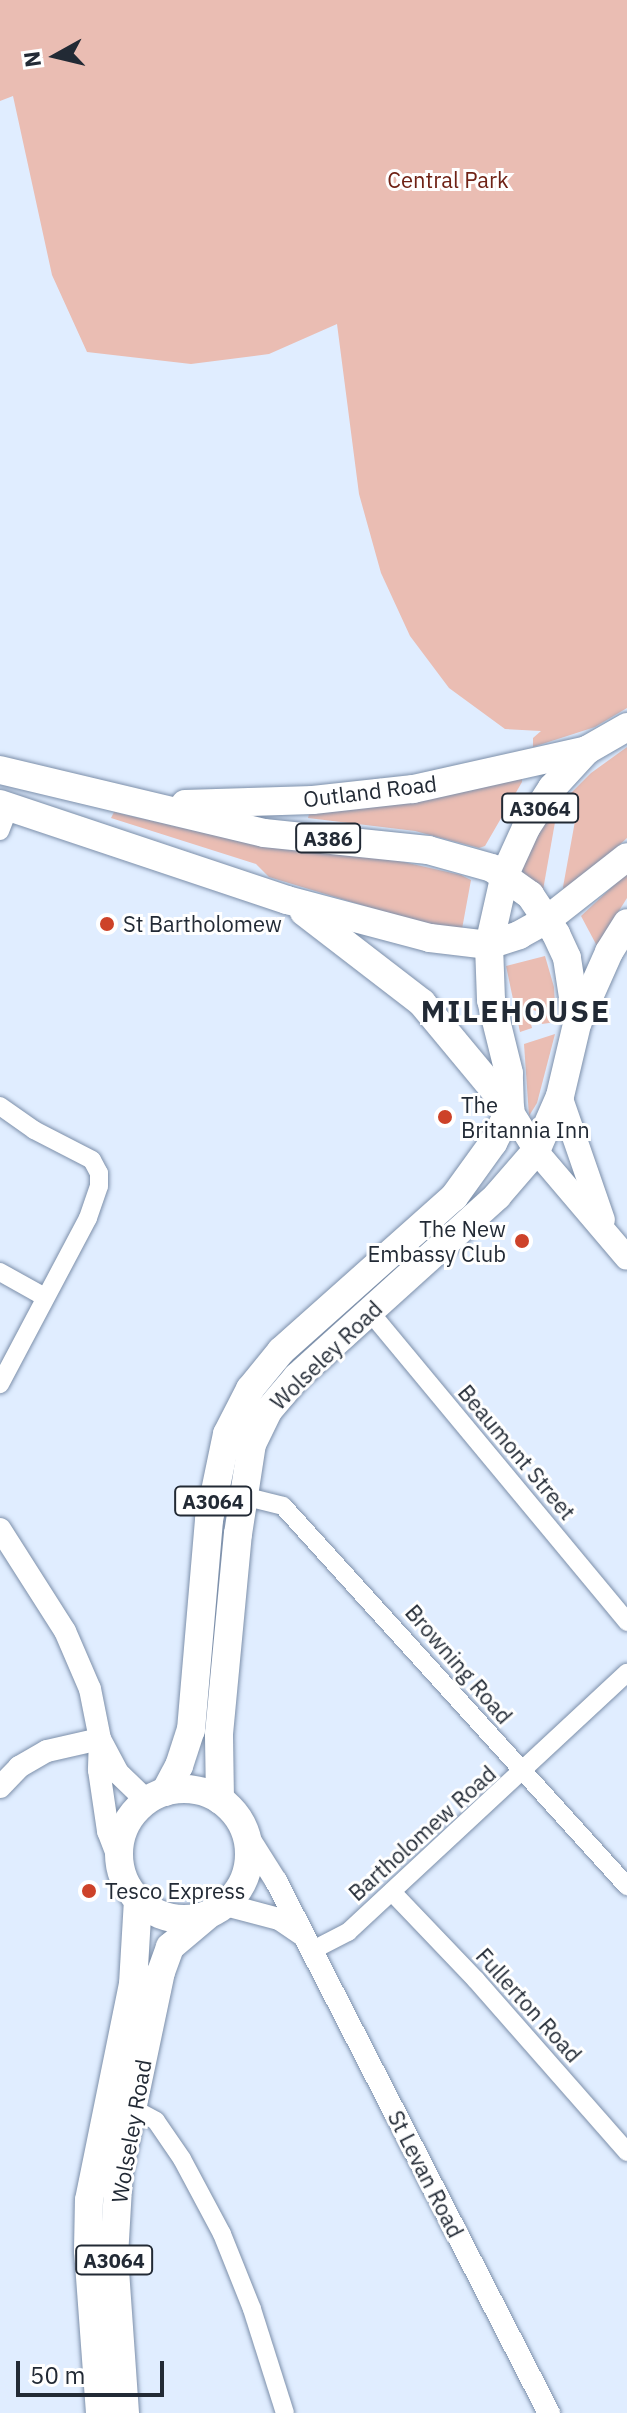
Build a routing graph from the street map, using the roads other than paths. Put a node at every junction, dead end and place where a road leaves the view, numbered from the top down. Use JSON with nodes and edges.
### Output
{"nodes":[{"id":1,"x":627,"y":727,"type":"edge"},
{"id":2,"x":587,"y":750,"type":"junction"},
{"id":3,"x":0,"y":770,"type":"edge"},
{"id":4,"x":150,"y":805,"type":"junction"},
{"id":5,"x":3,"y":814,"type":"edge"},
{"id":6,"x":627,"y":857,"type":"edge"},
{"id":7,"x":505,"y":874,"type":"junction"},
{"id":8,"x":287,"y":900,"type":"junction"},
{"id":9,"x":548,"y":919,"type":"junction"},
{"id":10,"x":627,"y":923,"type":"edge"},
{"id":11,"x":489,"y":945,"type":"junction"},
{"id":12,"x":577,"y":1024,"type":"junction"},
{"id":13,"x":560,"y":1096,"type":"junction"},
{"id":14,"x":0,"y":1106,"type":"edge"},
{"id":15,"x":510,"y":1109,"type":"junction"},
{"id":16,"x":536,"y":1151,"type":"junction"},
{"id":17,"x":610,"y":1237,"type":"junction"},
{"id":18,"x":627,"y":1258,"type":"edge"},
{"id":19,"x":0,"y":1272,"type":"edge"},
{"id":20,"x":43,"y":1296,"type":"junction"},
{"id":21,"x":370,"y":1312,"type":"junction"},
{"id":22,"x":0,"y":1384,"type":"edge"},
{"id":23,"x":243,"y":1496,"type":"junction"},
{"id":24,"x":0,"y":1529,"type":"edge"},
{"id":25,"x":627,"y":1622,"type":"edge"},
{"id":26,"x":627,"y":1673,"type":"edge"},
{"id":27,"x":100,"y":1739,"type":"junction"},
{"id":28,"x":523,"y":1773,"type":"junction"},
{"id":29,"x":0,"y":1787,"type":"edge"},
{"id":30,"x":156,"y":1797,"type":"junction"},
{"id":31,"x":220,"y":1800,"type":"junction"},
{"id":32,"x":245,"y":1832,"type":"junction"},
{"id":33,"x":119,"y":1859,"type":"junction"},
{"id":34,"x":627,"y":1886,"type":"edge"},
{"id":35,"x":392,"y":1892,"type":"junction"},
{"id":36,"x":138,"y":1901,"type":"junction"},
{"id":37,"x":216,"y":1910,"type":"junction"},
{"id":38,"x":306,"y":1943,"type":"junction"},
{"id":39,"x":132,"y":2108,"type":"junction"},
{"id":40,"x":627,"y":2152,"type":"edge"},
{"id":41,"x":100,"y":2413,"type":"edge"},
{"id":42,"x":125,"y":2413,"type":"edge"},
{"id":43,"x":285,"y":2413,"type":"edge"},
{"id":44,"x":549,"y":2413,"type":"edge"}],
"edges":[{"from":1,"to":2,"type":"main road","number":"A386"},
{"from":2,"to":4,"type":"main road","name":"Outland Road","number":"A386"},
{"from":2,"to":7,"type":"main road","number":"A3064"},
{"from":3,"to":4,"type":"main road","name":"Outland Road","number":"A386"},
{"from":4,"to":7,"type":"main road","name":"Outland Road","number":"A386"},
{"from":5,"to":8,"type":"main road"},
{"from":6,"to":9,"type":"main road"},
{"from":7,"to":9,"type":"main road","name":"Outland Road","number":"A386"},
{"from":7,"to":11,"type":"main road","number":"A3064"},
{"from":8,"to":11,"type":"main road"},
{"from":8,"to":15,"type":"main road"},
{"from":9,"to":11,"type":"main road"},
{"from":9,"to":12,"type":"main road","name":"Outland Road","number":"A386"},
{"from":10,"to":12,"type":"main road"},
{"from":11,"to":15,"type":"main road","number":"A3064"},
{"from":12,"to":13,"type":"main road","name":"Wolseley Road","number":"A3064"},
{"from":13,"to":16,"type":"main road","name":"Wolseley Road","number":"A3064"},
{"from":13,"to":17,"type":"main road"},
{"from":14,"to":20,"type":"street"},
{"from":15,"to":16,"type":"main road"},
{"from":15,"to":30,"type":"main road","name":"Wolseley Road","number":"A3064"},
{"from":16,"to":17,"type":"main road"},
{"from":16,"to":21,"type":"main road","name":"Wolseley Road","number":"A3064"},
{"from":17,"to":18,"type":"main road"},
{"from":19,"to":20,"type":"street"},
{"from":20,"to":22,"type":"street"},
{"from":21,"to":23,"type":"main road","name":"Wolseley Road","number":"A3064"},
{"from":21,"to":25,"type":"street","name":"Beaumont Street"},
{"from":23,"to":28,"type":"street","name":"Browning Road"},
{"from":23,"to":31,"type":"main road","name":"Wolseley Road","number":"A3064"},
{"from":24,"to":27,"type":"street"},
{"from":26,"to":28,"type":"street","name":"Bartholomew Road"},
{"from":27,"to":29,"type":"street"},
{"from":27,"to":30,"type":"street"},
{"from":27,"to":33,"type":"street"},
{"from":28,"to":34,"type":"street","name":"Browning Road"},
{"from":28,"to":35,"type":"street","name":"Bartholomew Road"},
{"from":30,"to":31,"type":"main road"},
{"from":30,"to":33,"type":"main road"},
{"from":31,"to":32,"type":"main road"},
{"from":32,"to":37,"type":"main road"},
{"from":32,"to":38,"type":"street","name":"St Levan Road"},
{"from":33,"to":36,"type":"main road"},
{"from":35,"to":38,"type":"street","name":"Bartholomew Road"},
{"from":35,"to":40,"type":"street","name":"Fullerton Road"},
{"from":36,"to":37,"type":"main road"},
{"from":36,"to":41,"type":"main road","name":"Wolseley Road","number":"A3064"},
{"from":37,"to":38,"type":"street"},
{"from":37,"to":39,"type":"main road","name":"Wolseley Road","number":"A3064"},
{"from":38,"to":44,"type":"street","name":"St Levan Road"},
{"from":39,"to":42,"type":"main road","name":"Wolseley Road","number":"A3064"},
{"from":39,"to":43,"type":"street"}]}
